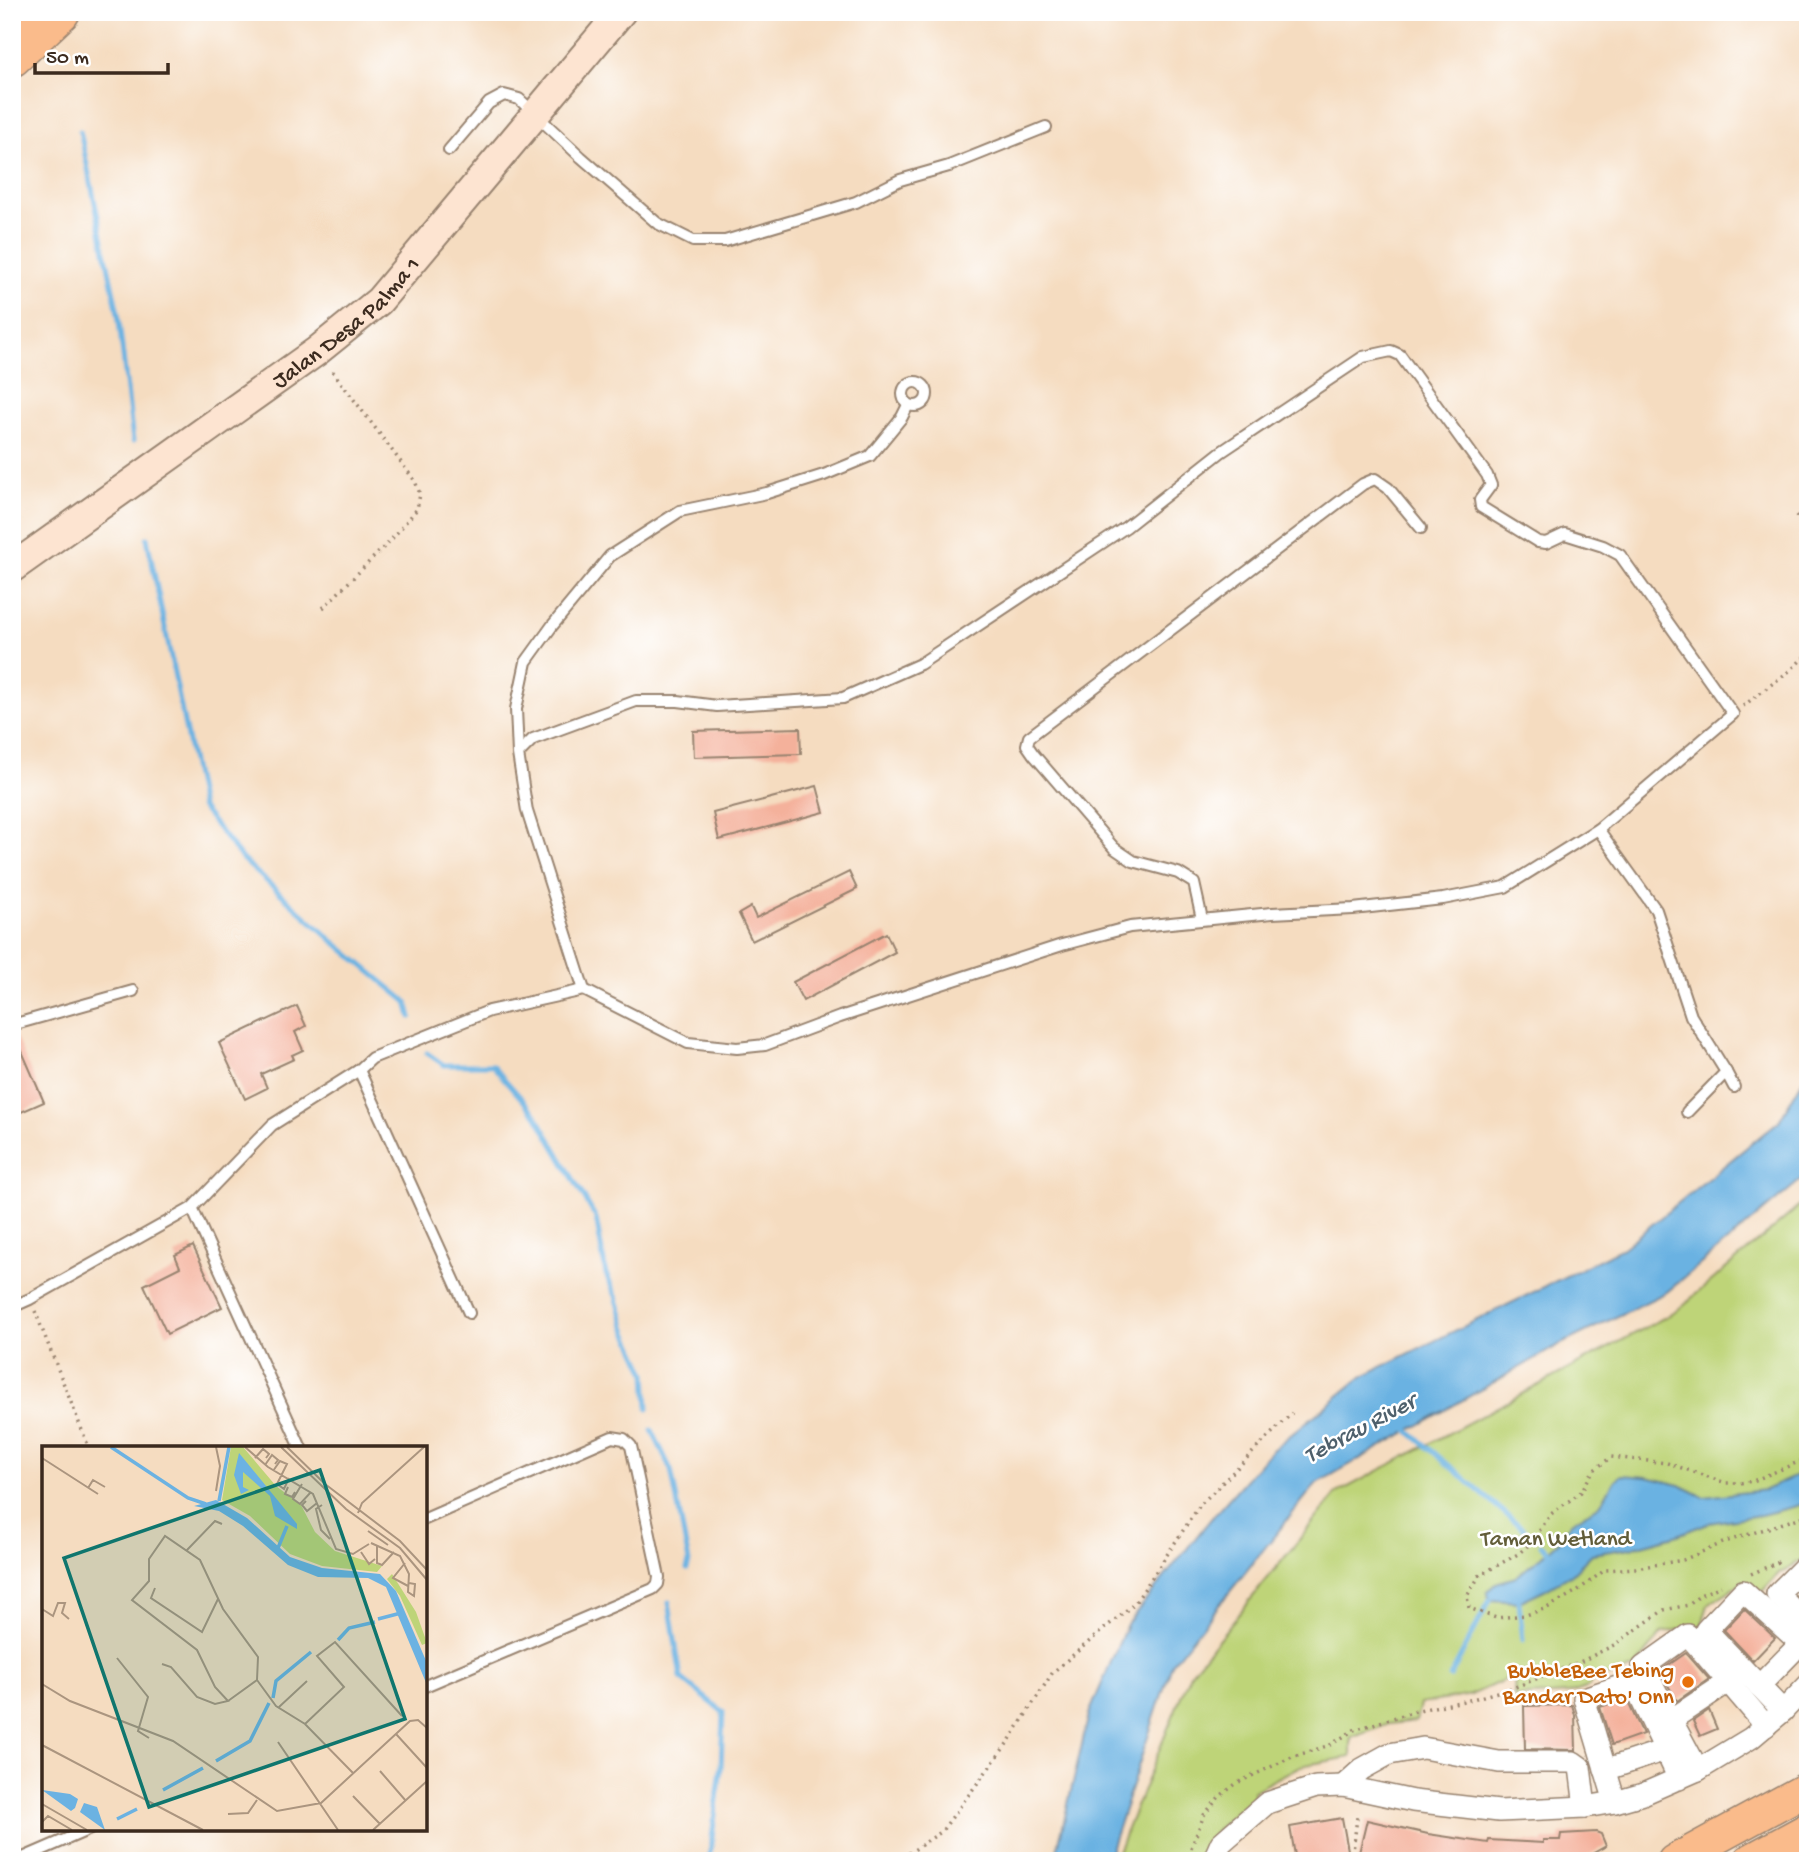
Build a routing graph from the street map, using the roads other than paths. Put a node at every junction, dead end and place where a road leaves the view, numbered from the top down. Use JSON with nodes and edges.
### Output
{"nodes":[{"id":1,"x":17,"y":12,"type":"edge"},
{"id":2,"x":61,"y":12,"type":"edge"},
{"id":3,"x":621,"y":12,"type":"edge"},
{"id":4,"x":12,"y":16,"type":"edge"},
{"id":5,"x":12,"y":58,"type":"edge"},
{"id":6,"x":535,"y":114,"type":"junction"},
{"id":7,"x":1046,"y":127,"type":"dead end"},
{"id":8,"x":449,"y":150,"type":"dead end"},
{"id":9,"x":908,"y":405,"type":"dead end"},
{"id":10,"x":1421,"y":528,"type":"dead end"},
{"id":11,"x":12,"y":568,"type":"edge"},
{"id":12,"x":518,"y":754,"type":"junction"},
{"id":13,"x":1598,"y":829,"type":"junction"},
{"id":14,"x":1202,"y":919,"type":"junction"},
{"id":15,"x":584,"y":990,"type":"junction"},
{"id":16,"x":133,"y":991,"type":"dead end"},
{"id":17,"x":12,"y":1025,"type":"edge"},
{"id":18,"x":359,"y":1070,"type":"junction"},
{"id":19,"x":1726,"y":1072,"type":"junction"},
{"id":20,"x":1734,"y":1087,"type":"dead end"},
{"id":21,"x":1687,"y":1112,"type":"dead end"},
{"id":22,"x":192,"y":1208,"type":"junction"},
{"id":23,"x":12,"y":1307,"type":"edge"},
{"id":24,"x":469,"y":1313,"type":"dead end"},
{"id":25,"x":300,"y":1446,"type":"edge"},
{"id":26,"x":427,"y":1518,"type":"edge"},
{"id":27,"x":1799,"y":1560,"type":"edge"},
{"id":28,"x":1805,"y":1639,"type":"edge"},
{"id":29,"x":1728,"y":1682,"type":"junction"},
{"id":30,"x":427,"y":1685,"type":"edge"},
{"id":31,"x":1808,"y":1685,"type":"edge"},
{"id":32,"x":1759,"y":1686,"type":"junction"},
{"id":33,"x":1783,"y":1711,"type":"junction"},
{"id":34,"x":1671,"y":1720,"type":"junction"},
{"id":35,"x":1766,"y":1726,"type":"junction"},
{"id":36,"x":1665,"y":1750,"type":"junction"},
{"id":37,"x":1605,"y":1770,"type":"junction"},
{"id":38,"x":1688,"y":1775,"type":"junction"},
{"id":39,"x":1343,"y":1786,"type":"junction"},
{"id":40,"x":1808,"y":1788,"type":"edge"},
{"id":41,"x":1615,"y":1802,"type":"junction"},
{"id":42,"x":1585,"y":1807,"type":"junction"},
{"id":43,"x":1808,"y":1829,"type":"edge"},
{"id":44,"x":85,"y":1831,"type":"edge"},
{"id":45,"x":23,"y":1858,"type":"dead end"},
{"id":46,"x":1213,"y":1861,"type":"edge"},
{"id":47,"x":1674,"y":1861,"type":"edge"},
{"id":48,"x":1749,"y":1861,"type":"edge"}],
"edges":[{"from":1,"to":4,"type":"highway"},
{"from":2,"to":5,"type":"highway"},
{"from":3,"to":6,"type":"street","name":"Jalan Desa Palma 1"},
{"from":6,"to":7,"type":"lane"},
{"from":6,"to":8,"type":"lane"},
{"from":6,"to":11,"type":"street","name":"Jalan Desa Palma 1"},
{"from":9,"to":12,"type":"lane"},
{"from":10,"to":14,"type":"lane"},
{"from":12,"to":13,"type":"lane"},
{"from":12,"to":15,"type":"lane"},
{"from":13,"to":14,"type":"lane"},
{"from":13,"to":19,"type":"lane"},
{"from":14,"to":15,"type":"lane"},
{"from":15,"to":18,"type":"lane"},
{"from":16,"to":17,"type":"lane"},
{"from":18,"to":22,"type":"lane"},
{"from":18,"to":24,"type":"lane"},
{"from":19,"to":20,"type":"lane"},
{"from":19,"to":21,"type":"lane"},
{"from":22,"to":23,"type":"lane"},
{"from":22,"to":25,"type":"lane"},
{"from":26,"to":30,"type":"lane"},
{"from":27,"to":28,"type":"street"},
{"from":28,"to":32,"type":"street"},
{"from":28,"to":32,"type":"street"},
{"from":29,"to":34,"type":"street"},
{"from":29,"to":34,"type":"street"},
{"from":29,"to":35,"type":"street"},
{"from":31,"to":33,"type":"street"},
{"from":32,"to":33,"type":"street"},
{"from":33,"to":35,"type":"street"},
{"from":34,"to":38,"type":"street"},
{"from":35,"to":38,"type":"street"},
{"from":36,"to":37,"type":"street"},
{"from":36,"to":37,"type":"street"},
{"from":36,"to":38,"type":"street"},
{"from":37,"to":41,"type":"street"},
{"from":38,"to":41,"type":"street"},
{"from":39,"to":42,"type":"street"},
{"from":39,"to":42,"type":"street"},
{"from":39,"to":46,"type":"street"},
{"from":40,"to":47,"type":"main road"},
{"from":41,"to":42,"type":"street"},
{"from":43,"to":48,"type":"main road"},
{"from":44,"to":45,"type":"lane"}]}
